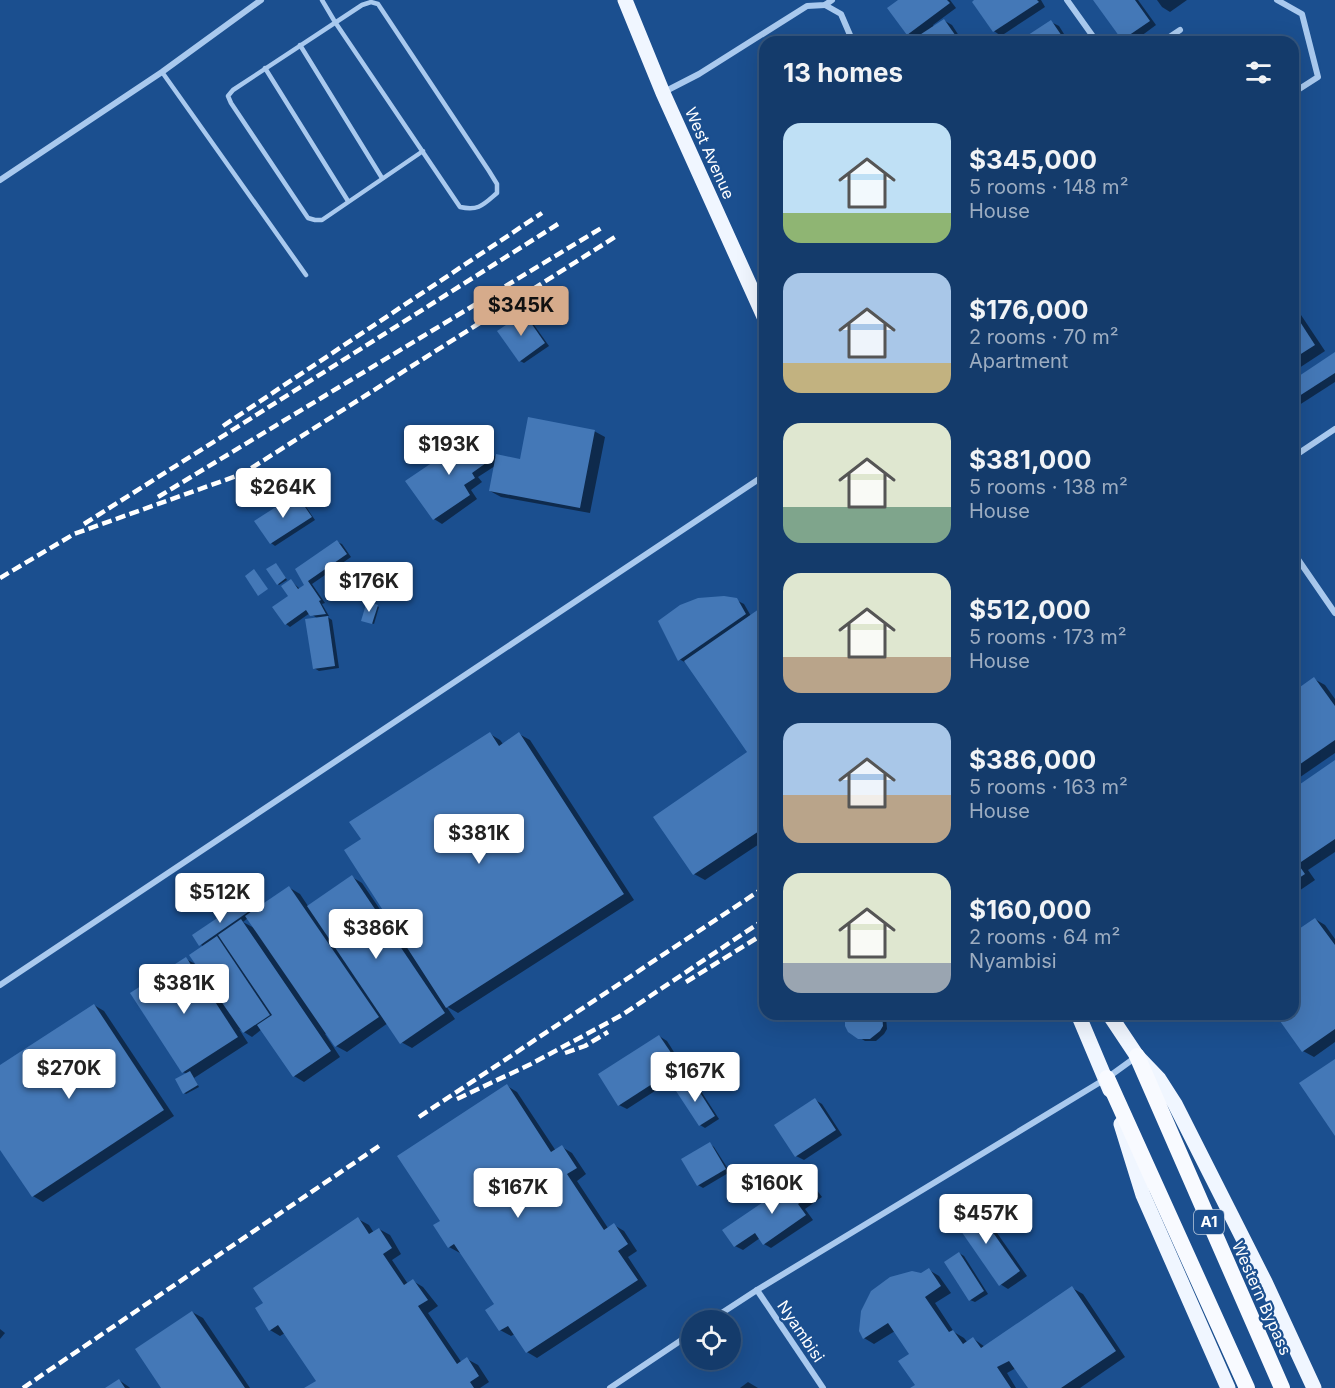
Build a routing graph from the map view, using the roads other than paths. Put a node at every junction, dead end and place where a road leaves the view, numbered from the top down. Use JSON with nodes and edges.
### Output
{"nodes":[{"id":1,"x":261,"y":0,"type":"edge"},
{"id":2,"x":322,"y":0,"type":"edge"},
{"id":3,"x":625,"y":0,"type":"edge"},
{"id":4,"x":832,"y":0,"type":"edge"},
{"id":5,"x":1067,"y":0,"type":"edge"},
{"id":6,"x":1277,"y":0,"type":"edge"},
{"id":7,"x":825,"y":5,"type":"junction"},
{"id":8,"x":335,"y":22,"type":"junction"},
{"id":9,"x":1180,"y":30,"type":"dead end"},
{"id":10,"x":759,"y":36,"type":"edge"},
{"id":11,"x":759,"y":36,"type":"edge"},
{"id":12,"x":851,"y":36,"type":"edge"},
{"id":13,"x":1093,"y":36,"type":"edge"},
{"id":14,"x":1171,"y":36,"type":"edge"},
{"id":15,"x":300,"y":45,"type":"junction"},
{"id":16,"x":265,"y":68,"type":"junction"},
{"id":17,"x":162,"y":72,"type":"junction"},
{"id":18,"x":1299,"y":89,"type":"edge"},
{"id":19,"x":663,"y":93,"type":"junction"},
{"id":20,"x":423,"y":151,"type":"junction"},
{"id":21,"x":382,"y":178,"type":"junction"},
{"id":22,"x":0,"y":180,"type":"edge"},
{"id":23,"x":348,"y":201,"type":"junction"},
{"id":24,"x":306,"y":275,"type":"dead end"},
{"id":25,"x":759,"y":306,"type":"edge"},
{"id":26,"x":1335,"y":429,"type":"edge"},
{"id":27,"x":1299,"y":454,"type":"edge"},
{"id":28,"x":759,"y":479,"type":"edge"},
{"id":29,"x":1299,"y":561,"type":"edge"},
{"id":30,"x":1335,"y":613,"type":"edge"},
{"id":31,"x":0,"y":985,"type":"edge"},
{"id":32,"x":1081,"y":1020,"type":"edge"},
{"id":33,"x":1113,"y":1020,"type":"edge"},
{"id":34,"x":1137,"y":1056,"type":"junction"},
{"id":35,"x":1107,"y":1078,"type":"junction"},
{"id":36,"x":757,"y":1290,"type":"junction"},
{"id":37,"x":726,"y":1310,"type":"edge"},
{"id":38,"x":681,"y":1340,"type":"edge"},
{"id":39,"x":610,"y":1388,"type":"edge"},
{"id":40,"x":823,"y":1388,"type":"edge"},
{"id":41,"x":1228,"y":1388,"type":"edge"},
{"id":42,"x":1247,"y":1388,"type":"edge"},
{"id":43,"x":1281,"y":1388,"type":"edge"},
{"id":44,"x":1314,"y":1388,"type":"edge"}],
"edges":[{"from":1,"to":17,"type":"street"},
{"from":2,"to":8,"type":"lane"},
{"from":3,"to":19,"type":"main road","name":"West Avenue"},
{"from":4,"to":7,"type":"street"},
{"from":5,"to":13,"type":"street"},
{"from":6,"to":18,"type":"street"},
{"from":7,"to":11,"type":"street"},
{"from":7,"to":12,"type":"street"},
{"from":8,"to":15,"type":"lane"},
{"from":8,"to":20,"type":"lane"},
{"from":8,"to":20,"type":"lane"},
{"from":9,"to":14,"type":"street"},
{"from":10,"to":19,"type":"street"},
{"from":15,"to":16,"type":"lane"},
{"from":15,"to":21,"type":"lane"},
{"from":16,"to":23,"type":"lane"},
{"from":16,"to":23,"type":"lane"},
{"from":17,"to":22,"type":"street"},
{"from":17,"to":24,"type":"lane"},
{"from":19,"to":25,"type":"main road","name":"West Avenue"},
{"from":20,"to":21,"type":"lane"},
{"from":21,"to":23,"type":"lane"},
{"from":26,"to":27,"type":"street"},
{"from":28,"to":31,"type":"street"},
{"from":29,"to":30,"type":"street"},
{"from":32,"to":35,"type":"main road"},
{"from":33,"to":34,"type":"main road"},
{"from":34,"to":35,"type":"street"},
{"from":34,"to":43,"type":"highway","name":"Western Bypass","number":"A1"},
{"from":34,"to":44,"type":"main road"},
{"from":35,"to":36,"type":"street"},
{"from":35,"to":41,"type":"main road"},
{"from":35,"to":42,"type":"highway","number":"A1"},
{"from":36,"to":37,"type":"street"},
{"from":36,"to":40,"type":"street","name":"Nyambisi"},
{"from":38,"to":39,"type":"street"}]}
